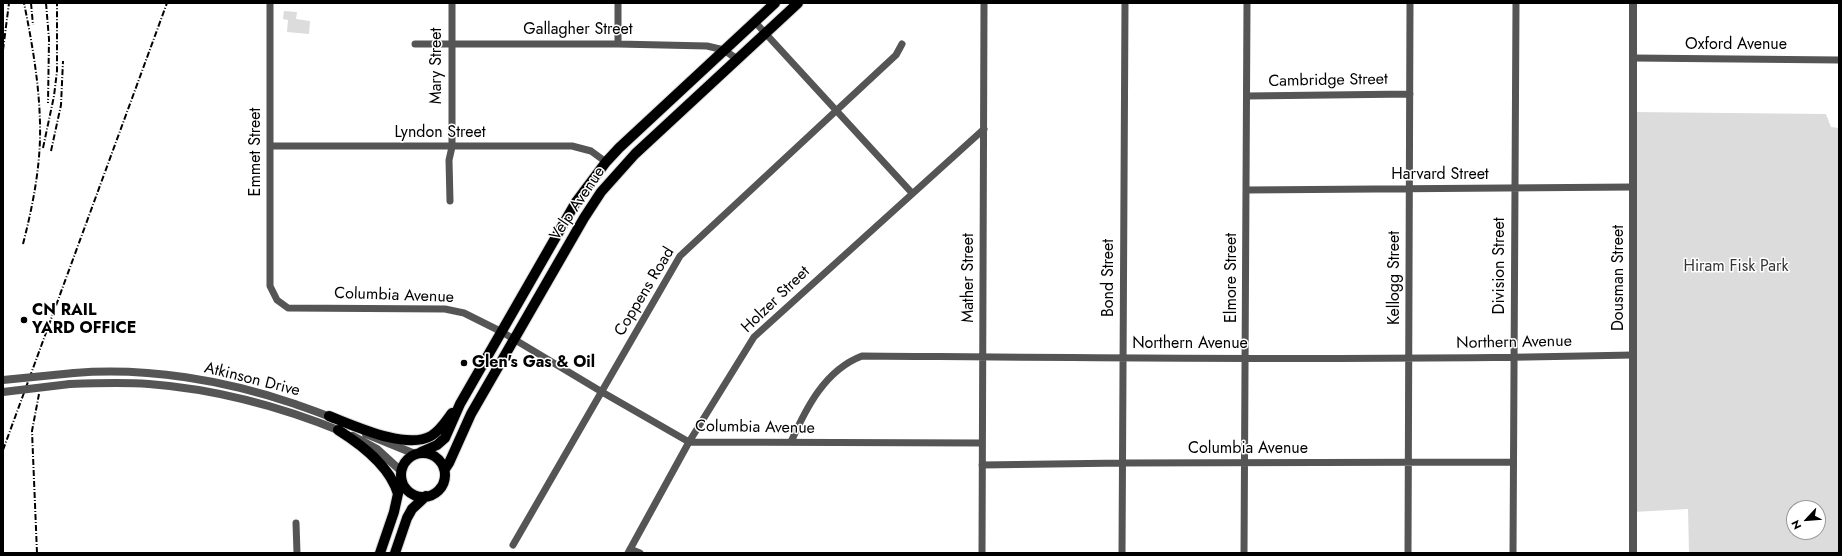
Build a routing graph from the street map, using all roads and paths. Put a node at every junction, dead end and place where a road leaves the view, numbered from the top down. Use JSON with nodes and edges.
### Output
{"nodes":[{"id":1,"x":270,"y":3,"type":"edge"},
{"id":2,"x":452,"y":3,"type":"edge"},
{"id":3,"x":618,"y":3,"type":"edge"},
{"id":4,"x":775,"y":3,"type":"edge"},
{"id":5,"x":798,"y":3,"type":"edge"},
{"id":6,"x":984,"y":3,"type":"edge"},
{"id":7,"x":1124,"y":3,"type":"edge"},
{"id":8,"x":1247,"y":3,"type":"edge"},
{"id":9,"x":1410,"y":3,"type":"edge"},
{"id":10,"x":1516,"y":3,"type":"edge"},
{"id":11,"x":1633,"y":3,"type":"edge"},
{"id":12,"x":755,"y":22,"type":"junction"},
{"id":13,"x":765,"y":34,"type":"junction"},
{"id":14,"x":415,"y":44,"type":"dead end"},
{"id":15,"x":618,"y":44,"type":"junction"},
{"id":16,"x":902,"y":44,"type":"dead end"},
{"id":17,"x":451,"y":45,"type":"junction"},
{"id":18,"x":724,"y":50,"type":"junction"},
{"id":19,"x":1633,"y":58,"type":"junction"},
{"id":20,"x":737,"y":60,"type":"junction"},
{"id":21,"x":1839,"y":60,"type":"edge"},
{"id":22,"x":1410,"y":94,"type":"junction"},
{"id":23,"x":1247,"y":96,"type":"junction"},
{"id":24,"x":835,"y":111,"type":"junction"},
{"id":25,"x":984,"y":129,"type":"junction"},
{"id":26,"x":270,"y":146,"type":"junction"},
{"id":27,"x":452,"y":147,"type":"junction"},
{"id":28,"x":606,"y":162,"type":"junction"},
{"id":29,"x":1633,"y":187,"type":"junction"},
{"id":30,"x":1514,"y":188,"type":"junction"},
{"id":31,"x":1409,"y":189,"type":"junction"},
{"id":32,"x":1246,"y":190,"type":"junction"},
{"id":33,"x":912,"y":193,"type":"junction"},
{"id":34,"x":450,"y":201,"type":"dead end"},
{"id":35,"x":277,"y":300,"type":"joint"},
{"id":36,"x":502,"y":332,"type":"junction"},
{"id":37,"x":514,"y":339,"type":"junction"},
{"id":38,"x":1633,"y":355,"type":"junction"},
{"id":39,"x":983,"y":357,"type":"junction"},
{"id":40,"x":1123,"y":358,"type":"junction"},
{"id":41,"x":1245,"y":358,"type":"junction"},
{"id":42,"x":1409,"y":358,"type":"junction"},
{"id":43,"x":1514,"y":358,"type":"junction"},
{"id":44,"x":3,"y":380,"type":"edge"},
{"id":45,"x":3,"y":392,"type":"edge"},
{"id":46,"x":602,"y":392,"type":"junction"},
{"id":47,"x":460,"y":404,"type":"junction"},
{"id":48,"x":329,"y":416,"type":"junction"},
{"id":49,"x":338,"y":430,"type":"junction"},
{"id":50,"x":689,"y":442,"type":"junction"},
{"id":51,"x":791,"y":442,"type":"junction"},
{"id":52,"x":982,"y":443,"type":"junction"},
{"id":53,"x":418,"y":453,"type":"junction"},
{"id":54,"x":1244,"y":462,"type":"junction"},
{"id":55,"x":1409,"y":462,"type":"junction"},
{"id":56,"x":1513,"y":462,"type":"junction"},
{"id":57,"x":1123,"y":463,"type":"junction"},
{"id":58,"x":982,"y":465,"type":"junction"},
{"id":59,"x":444,"y":469,"type":"junction"},
{"id":60,"x":401,"y":471,"type":"junction"},
{"id":61,"x":402,"y":482,"type":"junction"},
{"id":62,"x":398,"y":494,"type":"junction"},
{"id":63,"x":426,"y":496,"type":"junction"},
{"id":64,"x":296,"y":523,"type":"dead end"},
{"id":65,"x":513,"y":545,"type":"dead end"},
{"id":66,"x":629,"y":551,"type":"edge"},
{"id":67,"x":297,"y":553,"type":"edge"},
{"id":68,"x":380,"y":553,"type":"edge"},
{"id":69,"x":395,"y":553,"type":"edge"},
{"id":70,"x":640,"y":553,"type":"edge"},
{"id":71,"x":982,"y":553,"type":"edge"},
{"id":72,"x":1122,"y":553,"type":"edge"},
{"id":73,"x":1244,"y":553,"type":"edge"},
{"id":74,"x":1408,"y":553,"type":"edge"},
{"id":75,"x":1513,"y":553,"type":"edge"},
{"id":76,"x":1633,"y":553,"type":"edge"}],
"edges":[{"from":1,"to":26,"type":"street","name":"Emmet Street"},
{"from":2,"to":17,"type":"street","name":"Mary Street"},
{"from":3,"to":15,"type":"street"},
{"from":4,"to":12,"type":"main road","name":"Velp Avenue"},
{"from":5,"to":13,"type":"main road","name":"Velp Avenue"},
{"from":6,"to":25,"type":"street","name":"Mather Street"},
{"from":7,"to":40,"type":"street","name":"Bond Street"},
{"from":8,"to":23,"type":"street","name":"Elmore Street"},
{"from":9,"to":22,"type":"street","name":"Kellogg Street"},
{"from":10,"to":30,"type":"street","name":"Division Street"},
{"from":11,"to":19,"type":"street","name":"Dousman Street"},
{"from":12,"to":13,"type":"street"},
{"from":12,"to":18,"type":"main road","name":"Velp Avenue"},
{"from":13,"to":20,"type":"main road","name":"Velp Avenue"},
{"from":13,"to":24,"type":"street"},
{"from":14,"to":17,"type":"street","name":"Gallagher Street"},
{"from":15,"to":17,"type":"street","name":"Gallagher Street"},
{"from":15,"to":18,"type":"street","name":"Gallagher Street"},
{"from":16,"to":24,"type":"street","name":"Coppens Road"},
{"from":17,"to":27,"type":"street","name":"Mary Street"},
{"from":18,"to":20,"type":"street","name":"Gallagher Street"},
{"from":18,"to":28,"type":"main road","name":"Velp Avenue"},
{"from":19,"to":21,"type":"street","name":"Oxford Avenue"},
{"from":19,"to":29,"type":"street","name":"Dousman Street"},
{"from":20,"to":37,"type":"main road","name":"Velp Avenue"},
{"from":22,"to":23,"type":"street","name":"Cambridge Street"},
{"from":22,"to":31,"type":"street","name":"Kellogg Street"},
{"from":23,"to":32,"type":"street","name":"Elmore Street"},
{"from":24,"to":33,"type":"street"},
{"from":24,"to":46,"type":"street","name":"Coppens Road"},
{"from":25,"to":33,"type":"street","name":"Holzer Street"},
{"from":25,"to":39,"type":"street","name":"Mather Street"},
{"from":26,"to":27,"type":"street","name":"Lyndon Street"},
{"from":26,"to":35,"type":"street","name":"Emmet Street"},
{"from":27,"to":28,"type":"street","name":"Lyndon Street"},
{"from":27,"to":34,"type":"street","name":"Mary Street"},
{"from":28,"to":36,"type":"main road","name":"Velp Avenue"},
{"from":29,"to":30,"type":"street","name":"Harvard Street"},
{"from":29,"to":38,"type":"street","name":"Dousman Street"},
{"from":30,"to":31,"type":"street","name":"Harvard Street"},
{"from":30,"to":43,"type":"street","name":"Division Street"},
{"from":31,"to":32,"type":"street","name":"Harvard Street"},
{"from":31,"to":42,"type":"street","name":"Kellogg Street"},
{"from":32,"to":41,"type":"street","name":"Elmore Street"},
{"from":33,"to":50,"type":"street","name":"Holzer Street"},
{"from":35,"to":36,"type":"street","name":"Columbia Avenue"},
{"from":36,"to":37,"type":"street","name":"Columbia Avenue"},
{"from":36,"to":47,"type":"main road","name":"Velp Avenue"},
{"from":37,"to":46,"type":"street","name":"Columbia Avenue"},
{"from":37,"to":59,"type":"main road","name":"Velp Avenue"},
{"from":38,"to":43,"type":"street","name":"Northern Avenue"},
{"from":38,"to":76,"type":"street","name":"Dousman Street"},
{"from":39,"to":40,"type":"street","name":"Northern Avenue"},
{"from":39,"to":51,"type":"street","name":"Northern Avenue"},
{"from":39,"to":52,"type":"street","name":"Mather Street"},
{"from":40,"to":41,"type":"street","name":"Northern Avenue"},
{"from":40,"to":57,"type":"street","name":"Bond Street"},
{"from":41,"to":42,"type":"street","name":"Northern Avenue"},
{"from":41,"to":54,"type":"street","name":"Elmore Street"},
{"from":42,"to":43,"type":"street","name":"Northern Avenue"},
{"from":42,"to":55,"type":"street","name":"Kellogg Street"},
{"from":43,"to":56,"type":"street","name":"Division Street"},
{"from":44,"to":48,"type":"street","name":"Atkinson Drive","bridge":true},
{"from":45,"to":49,"type":"street","name":"Atkinson Drive","bridge":true},
{"from":46,"to":50,"type":"street","name":"Columbia Avenue"},
{"from":46,"to":65,"type":"street","name":"Coppens Road"},
{"from":47,"to":48,"type":"main road"},
{"from":47,"to":53,"type":"main road","name":"Velp Avenue"},
{"from":48,"to":53,"type":"street","name":"Atkinson Drive"},
{"from":49,"to":60,"type":"street","name":"Atkinson Drive"},
{"from":49,"to":62,"type":"main road"},
{"from":50,"to":51,"type":"street","name":"Columbia Avenue"},
{"from":50,"to":66,"type":"street","name":"Holzer Street"},
{"from":51,"to":52,"type":"street","name":"Columbia Avenue"},
{"from":52,"to":58,"type":"street","name":"Mather Street"},
{"from":53,"to":59,"type":"main road"},
{"from":53,"to":60,"type":"main road"},
{"from":54,"to":55,"type":"street","name":"Columbia Avenue"},
{"from":54,"to":57,"type":"street","name":"Columbia Avenue"},
{"from":54,"to":73,"type":"street","name":"Elmore Street"},
{"from":55,"to":56,"type":"street","name":"Columbia Avenue"},
{"from":55,"to":74,"type":"street","name":"Kellogg Street"},
{"from":56,"to":75,"type":"street","name":"Division Street"},
{"from":57,"to":58,"type":"street","name":"Columbia Avenue"},
{"from":57,"to":72,"type":"street","name":"Bond Street"},
{"from":58,"to":71,"type":"street","name":"Mather Street"},
{"from":59,"to":63,"type":"main road"},
{"from":60,"to":61,"type":"main road"},
{"from":61,"to":62,"type":"main road"},
{"from":61,"to":63,"type":"main road"},
{"from":62,"to":68,"type":"main road"},
{"from":63,"to":69,"type":"main road"},
{"from":64,"to":67,"type":"street"},
{"from":66,"to":70,"type":"street"}]}
